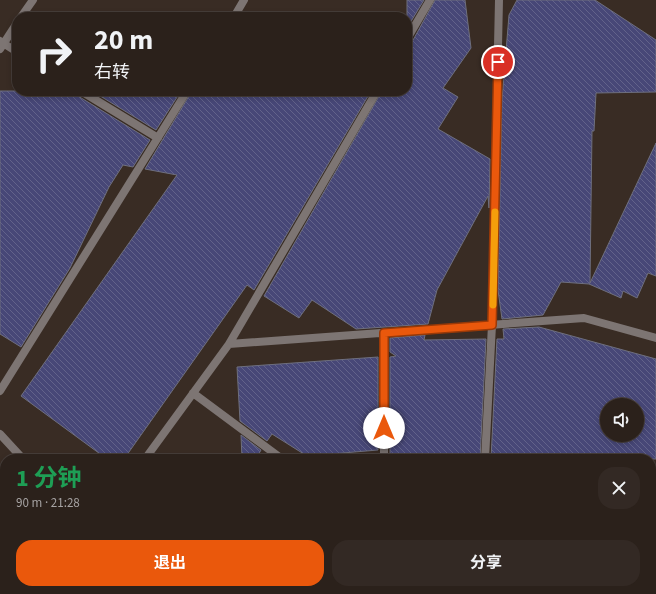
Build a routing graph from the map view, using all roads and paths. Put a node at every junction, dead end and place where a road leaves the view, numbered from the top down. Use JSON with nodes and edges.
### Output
{"nodes":[{"id":1,"x":33,"y":0,"type":"edge"},
{"id":2,"x":244,"y":0,"type":"edge"},
{"id":3,"x":430,"y":0,"type":"edge"},
{"id":4,"x":499,"y":0,"type":"edge"},
{"id":5,"x":25,"y":12,"type":"edge"},
{"id":6,"x":237,"y":12,"type":"edge"},
{"id":7,"x":12,"y":30,"type":"edge"},
{"id":8,"x":412,"y":31,"type":"edge"},
{"id":9,"x":1,"y":45,"type":"edge"},
{"id":10,"x":12,"y":50,"type":"edge"},
{"id":11,"x":89,"y":96,"type":"edge"},
{"id":12,"x":184,"y":96,"type":"edge"},
{"id":13,"x":374,"y":96,"type":"edge"},
{"id":14,"x":158,"y":138,"type":"junction"},
{"id":15,"x":492,"y":325,"type":"junction"},
{"id":16,"x":384,"y":333,"type":"junction"},
{"id":17,"x":656,"y":338,"type":"edge"},
{"id":18,"x":229,"y":344,"type":"junction"},
{"id":19,"x":0,"y":391,"type":"edge"},
{"id":20,"x":193,"y":392,"type":"junction"},
{"id":21,"x":0,"y":434,"type":"edge"},
{"id":22,"x":18,"y":454,"type":"edge"},
{"id":23,"x":149,"y":454,"type":"edge"},
{"id":24,"x":275,"y":454,"type":"edge"},
{"id":25,"x":384,"y":454,"type":"edge"},
{"id":26,"x":485,"y":454,"type":"edge"}],
"edges":[{"from":1,"to":5,"type":"street"},
{"from":2,"to":6,"type":"street"},
{"from":3,"to":8,"type":"street"},
{"from":4,"to":15,"type":"street"},
{"from":7,"to":9,"type":"street"},
{"from":9,"to":10,"type":"street"},
{"from":11,"to":14,"type":"street"},
{"from":12,"to":14,"type":"street"},
{"from":13,"to":18,"type":"street"},
{"from":14,"to":19,"type":"street"},
{"from":15,"to":16,"type":"street"},
{"from":15,"to":17,"type":"street"},
{"from":15,"to":26,"type":"street"},
{"from":16,"to":18,"type":"street"},
{"from":16,"to":25,"type":"street"},
{"from":18,"to":20,"type":"street"},
{"from":20,"to":23,"type":"street"},
{"from":20,"to":24,"type":"street"},
{"from":21,"to":22,"type":"street"}]}
